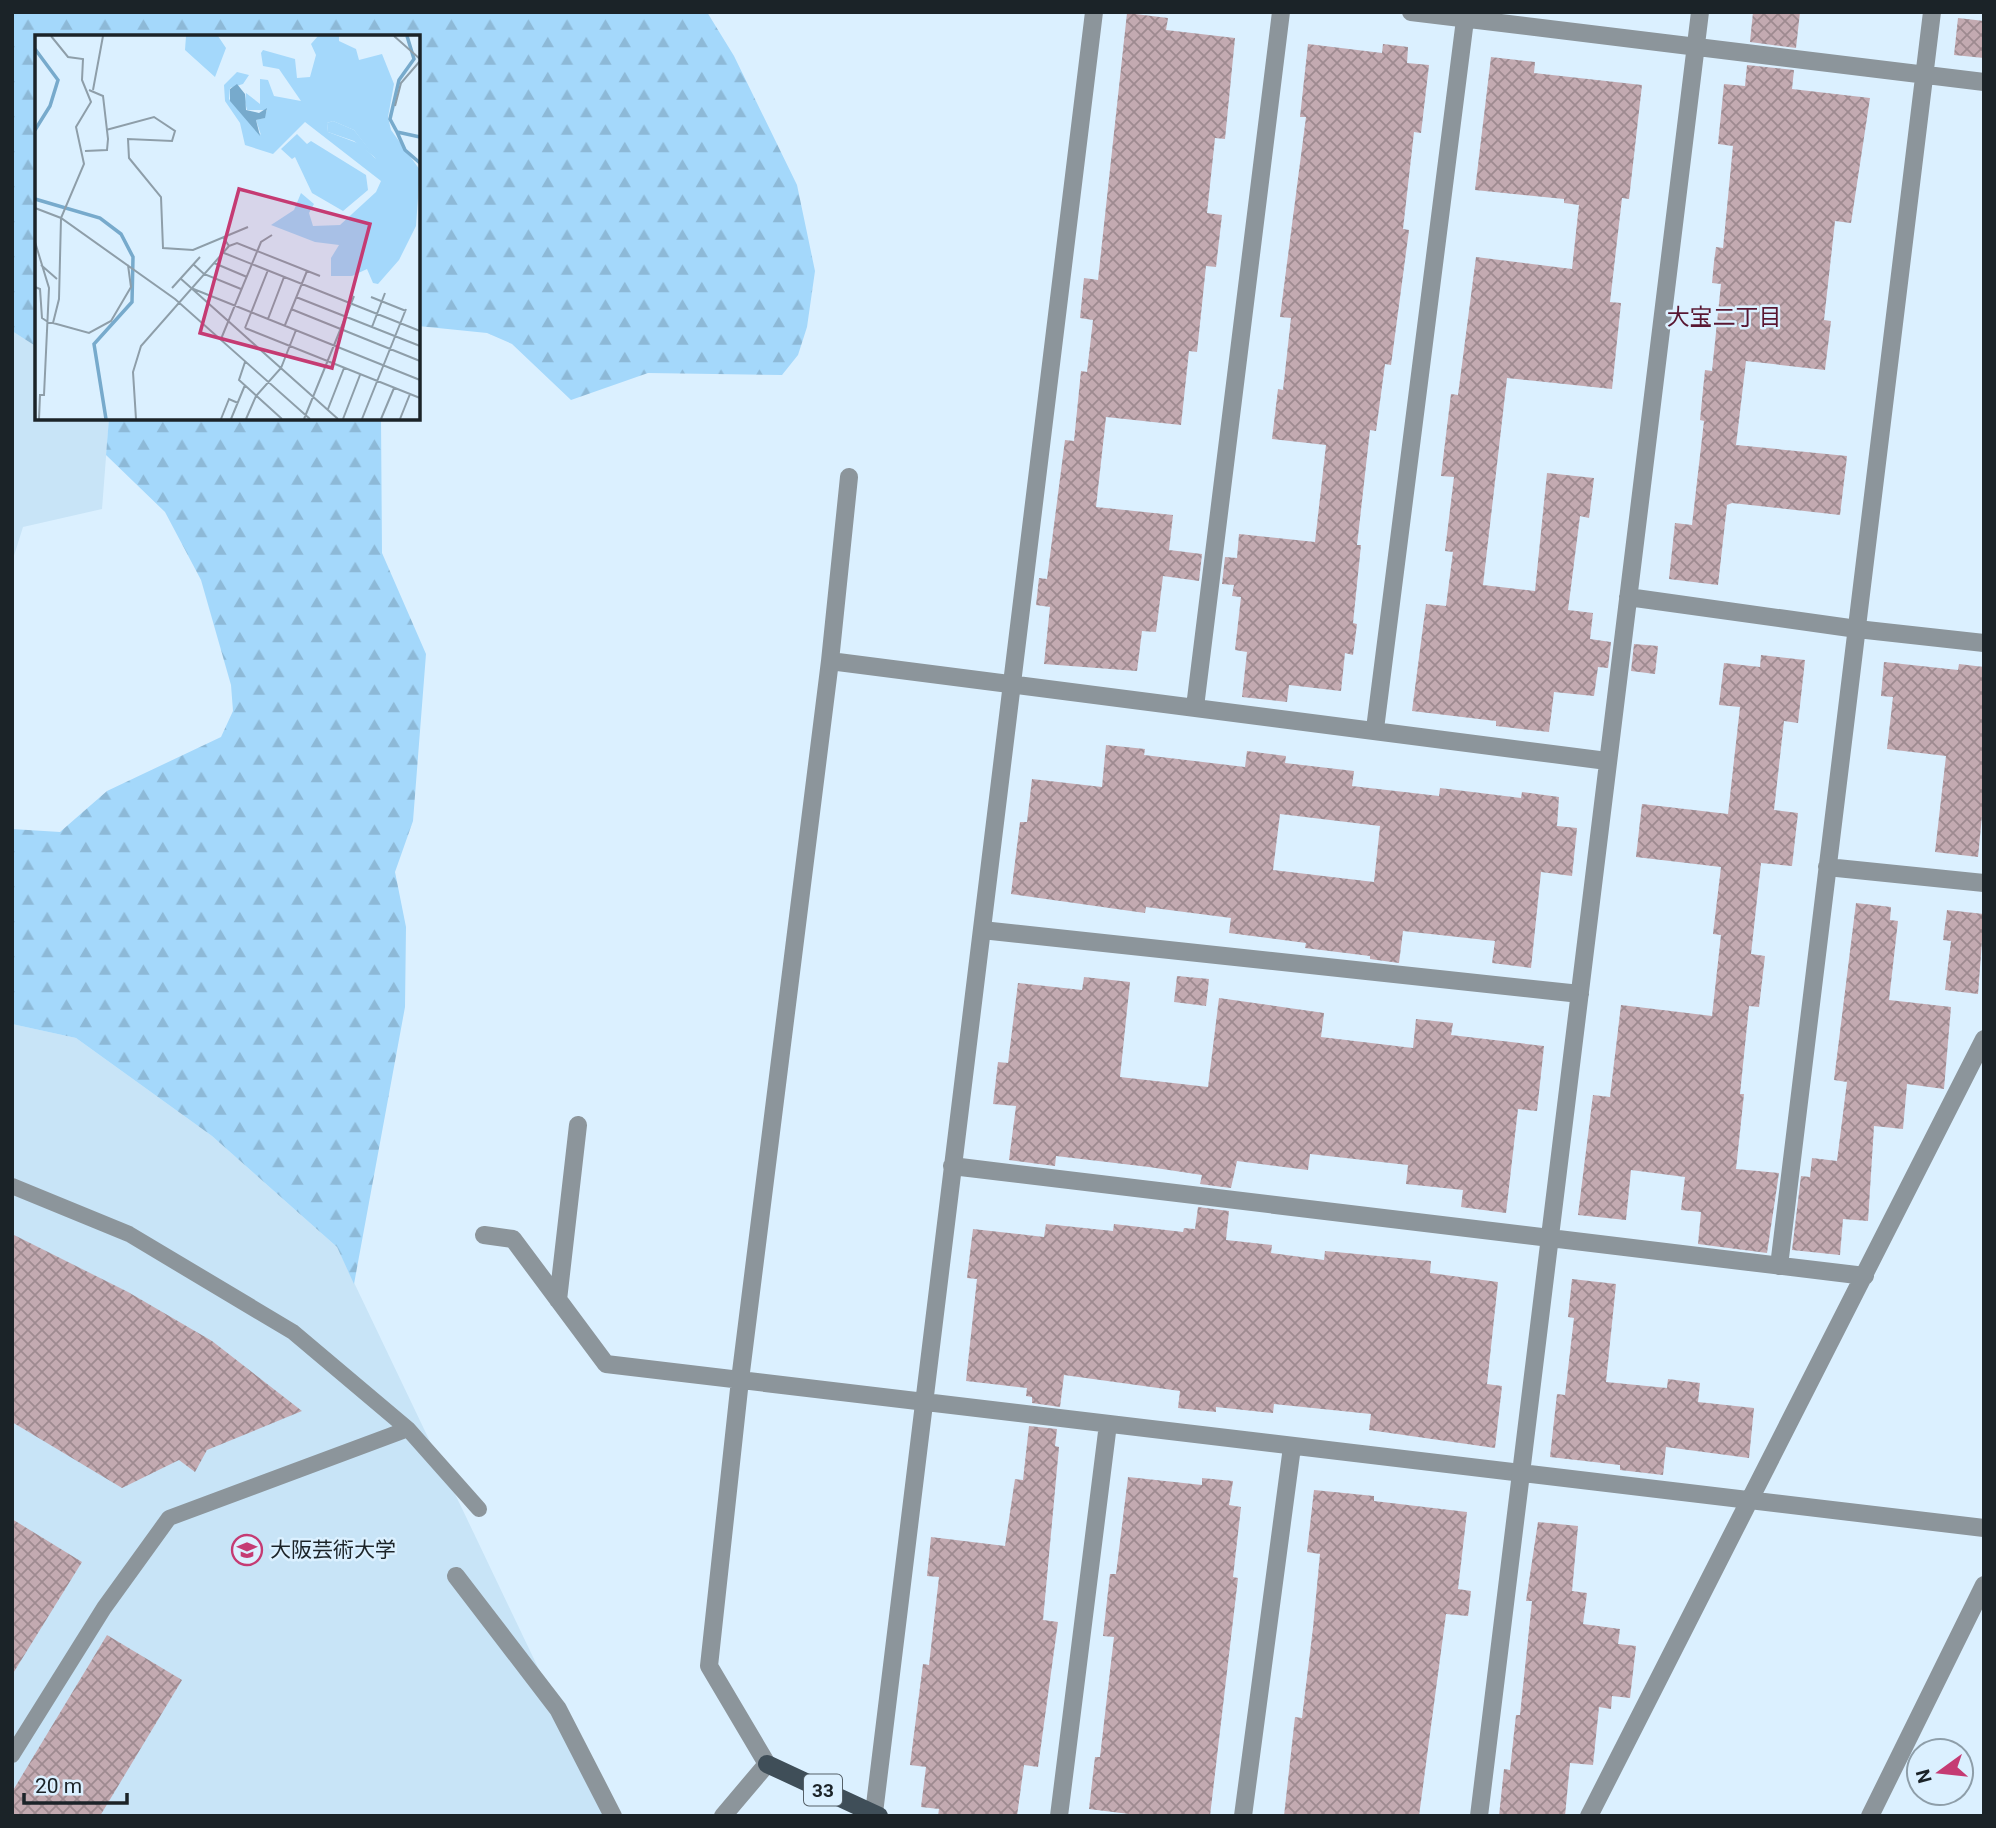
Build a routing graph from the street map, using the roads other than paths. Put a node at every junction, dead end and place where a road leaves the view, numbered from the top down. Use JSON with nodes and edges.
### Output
{"nodes":[{"id":1,"x":1094,"y":12,"type":"edge"},
{"id":2,"x":1281,"y":12,"type":"edge"},
{"id":3,"x":1411,"y":12,"type":"edge"},
{"id":4,"x":1700,"y":12,"type":"edge"},
{"id":5,"x":1932,"y":12,"type":"edge"},
{"id":6,"x":1465,"y":16,"type":"edge"},
{"id":7,"x":1695,"y":48,"type":"junction"},
{"id":8,"x":1924,"y":75,"type":"junction"},
{"id":9,"x":1984,"y":82,"type":"edge"},
{"id":10,"x":849,"y":477,"type":"dead end"},
{"id":11,"x":1628,"y":597,"type":"junction"},
{"id":12,"x":1857,"y":629,"type":"junction"},
{"id":13,"x":1984,"y":643,"type":"edge"},
{"id":14,"x":830,"y":661,"type":"junction"},
{"id":15,"x":1013,"y":683,"type":"junction"},
{"id":16,"x":1195,"y":707,"type":"junction"},
{"id":17,"x":1375,"y":729,"type":"junction"},
{"id":18,"x":1607,"y":761,"type":"junction"},
{"id":19,"x":1828,"y":867,"type":"junction"},
{"id":20,"x":1984,"y":883,"type":"edge"},
{"id":21,"x":982,"y":930,"type":"junction"},
{"id":22,"x":1580,"y":994,"type":"junction"},
{"id":23,"x":1984,"y":1039,"type":"edge"},
{"id":24,"x":578,"y":1125,"type":"dead end"},
{"id":25,"x":952,"y":1166,"type":"junction"},
{"id":26,"x":12,"y":1186,"type":"edge"},
{"id":27,"x":484,"y":1235,"type":"dead end"},
{"id":28,"x":1551,"y":1239,"type":"junction"},
{"id":29,"x":1779,"y":1265,"type":"junction"},
{"id":30,"x":1865,"y":1276,"type":"junction"},
{"id":31,"x":558,"y":1300,"type":"junction"},
{"id":32,"x":740,"y":1380,"type":"junction"},
{"id":33,"x":926,"y":1401,"type":"junction"},
{"id":34,"x":1108,"y":1424,"type":"junction"},
{"id":35,"x":408,"y":1429,"type":"junction"},
{"id":36,"x":1292,"y":1447,"type":"junction"},
{"id":37,"x":1521,"y":1473,"type":"junction"},
{"id":38,"x":1748,"y":1500,"type":"junction"},
{"id":39,"x":479,"y":1509,"type":"dead end"},
{"id":40,"x":1984,"y":1528,"type":"edge"},
{"id":41,"x":456,"y":1576,"type":"dead end"},
{"id":42,"x":1984,"y":1585,"type":"edge"},
{"id":43,"x":12,"y":1755,"type":"edge"},
{"id":44,"x":767,"y":1764,"type":"junction"},
{"id":45,"x":877,"y":1815,"type":"edge"},
{"id":46,"x":613,"y":1816,"type":"edge"},
{"id":47,"x":723,"y":1816,"type":"edge"},
{"id":48,"x":1059,"y":1816,"type":"edge"},
{"id":49,"x":1243,"y":1816,"type":"edge"},
{"id":50,"x":1479,"y":1816,"type":"edge"},
{"id":51,"x":1589,"y":1816,"type":"edge"},
{"id":52,"x":1870,"y":1816,"type":"edge"}],
"edges":[{"from":1,"to":15,"type":"street"},
{"from":2,"to":16,"type":"street"},
{"from":3,"to":6,"type":"street"},
{"from":4,"to":7,"type":"street"},
{"from":5,"to":8,"type":"street"},
{"from":6,"to":7,"type":"street"},
{"from":6,"to":17,"type":"street"},
{"from":7,"to":8,"type":"street"},
{"from":7,"to":11,"type":"street"},
{"from":8,"to":9,"type":"street"},
{"from":8,"to":12,"type":"street"},
{"from":10,"to":14,"type":"street"},
{"from":11,"to":12,"type":"street"},
{"from":11,"to":18,"type":"street"},
{"from":12,"to":13,"type":"street"},
{"from":12,"to":19,"type":"street"},
{"from":14,"to":15,"type":"street"},
{"from":14,"to":32,"type":"street"},
{"from":15,"to":16,"type":"street"},
{"from":15,"to":21,"type":"street"},
{"from":16,"to":17,"type":"street"},
{"from":17,"to":18,"type":"street"},
{"from":18,"to":22,"type":"street"},
{"from":19,"to":20,"type":"street"},
{"from":19,"to":29,"type":"street"},
{"from":21,"to":22,"type":"street"},
{"from":21,"to":25,"type":"street"},
{"from":22,"to":28,"type":"street"},
{"from":23,"to":30,"type":"street"},
{"from":24,"to":31,"type":"street"},
{"from":25,"to":28,"type":"street"},
{"from":25,"to":33,"type":"street"},
{"from":26,"to":35,"type":"lane"},
{"from":27,"to":31,"type":"street"},
{"from":28,"to":29,"type":"street"},
{"from":28,"to":37,"type":"street"},
{"from":29,"to":30,"type":"street"},
{"from":30,"to":38,"type":"street"},
{"from":31,"to":32,"type":"street"},
{"from":32,"to":33,"type":"street"},
{"from":32,"to":44,"type":"street"},
{"from":33,"to":34,"type":"street"},
{"from":33,"to":45,"type":"street"},
{"from":34,"to":36,"type":"street"},
{"from":34,"to":48,"type":"street"},
{"from":35,"to":39,"type":"lane"},
{"from":35,"to":43,"type":"lane"},
{"from":36,"to":37,"type":"street"},
{"from":36,"to":49,"type":"street"},
{"from":37,"to":38,"type":"street"},
{"from":37,"to":50,"type":"street"},
{"from":38,"to":40,"type":"street"},
{"from":38,"to":51,"type":"street"},
{"from":41,"to":46,"type":"street"},
{"from":42,"to":52,"type":"street"},
{"from":44,"to":45,"type":"main road","number":"33"},
{"from":44,"to":47,"type":"street"}]}
